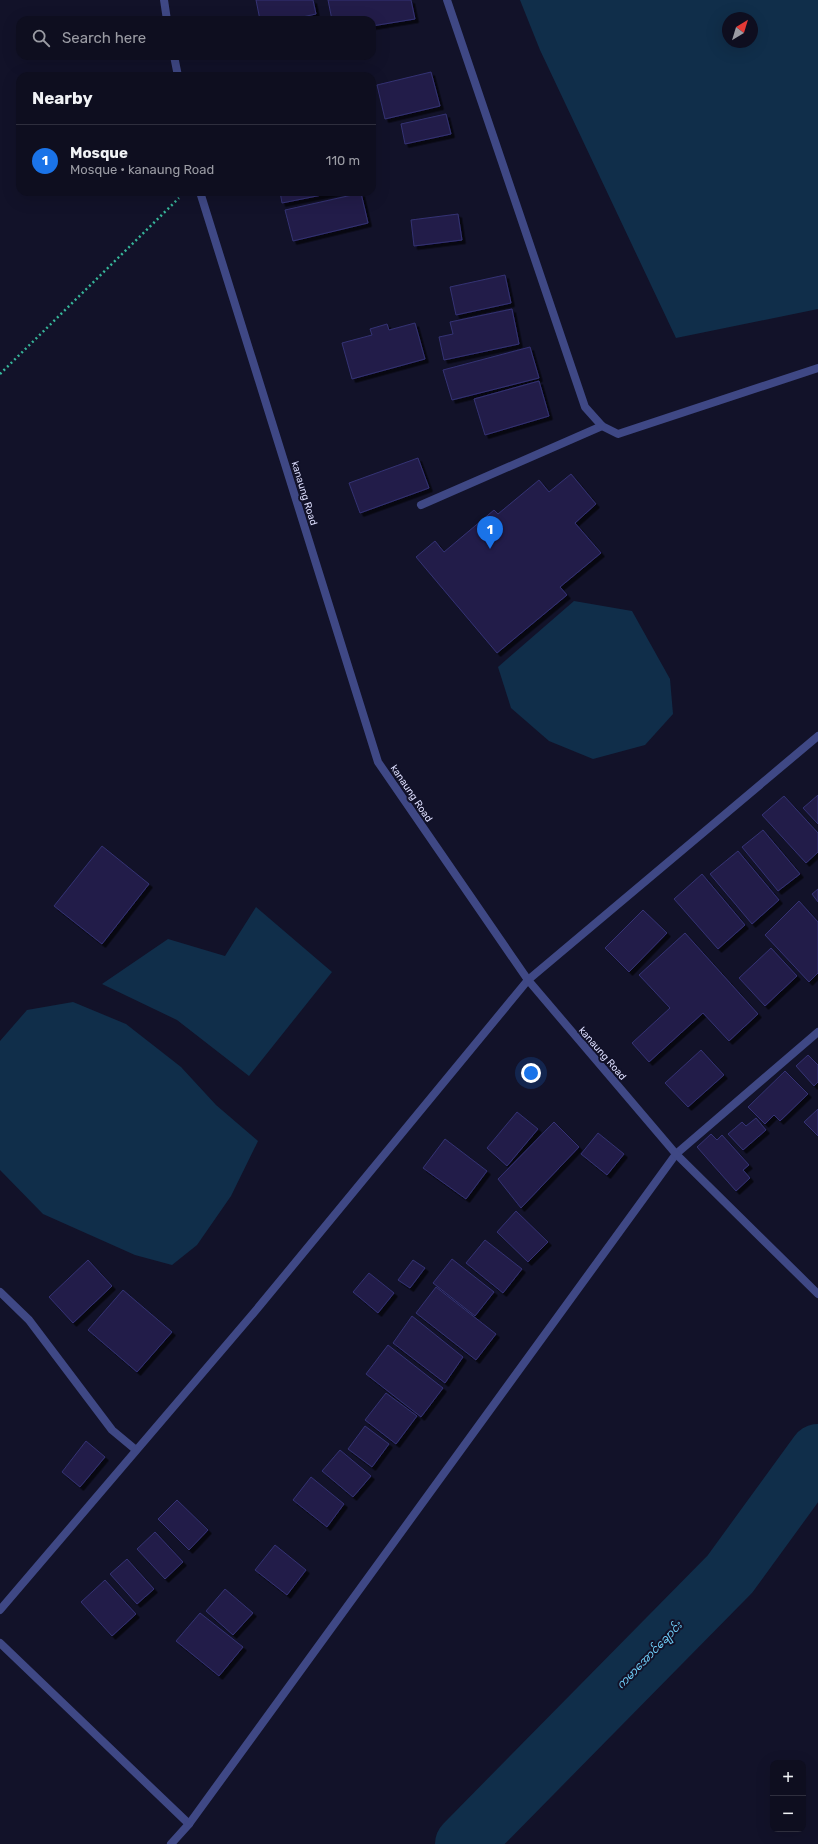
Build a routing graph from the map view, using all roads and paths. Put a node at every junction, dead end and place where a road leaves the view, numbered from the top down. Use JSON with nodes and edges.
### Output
{"nodes":[{"id":1,"x":164,"y":0,"type":"edge"},
{"id":2,"x":447,"y":0,"type":"edge"},
{"id":3,"x":166,"y":16,"type":"edge"},
{"id":4,"x":175,"y":60,"type":"edge"},
{"id":5,"x":177,"y":72,"type":"edge"},
{"id":6,"x":201,"y":196,"type":"edge"},
{"id":7,"x":180,"y":198,"type":"dead end"},
{"id":8,"x":817,"y":371,"type":"edge"},
{"id":9,"x":0,"y":374,"type":"edge"},
{"id":10,"x":602,"y":426,"type":"junction"},
{"id":11,"x":421,"y":505,"type":"dead end"},
{"id":12,"x":818,"y":736,"type":"edge"},
{"id":13,"x":528,"y":980,"type":"junction"},
{"id":14,"x":818,"y":1032,"type":"edge"},
{"id":15,"x":676,"y":1154,"type":"junction"},
{"id":16,"x":0,"y":1292,"type":"edge"},
{"id":17,"x":816,"y":1292,"type":"edge"},
{"id":18,"x":136,"y":1450,"type":"junction"},
{"id":19,"x":0,"y":1610,"type":"edge"},
{"id":20,"x":0,"y":1643,"type":"edge"},
{"id":21,"x":189,"y":1824,"type":"junction"},
{"id":22,"x":170,"y":1844,"type":"edge"}],
"edges":[{"from":1,"to":3,"type":"street"},
{"from":2,"to":10,"type":"street"},
{"from":4,"to":5,"type":"street"},
{"from":6,"to":13,"type":"street","name":"kanaung Road"},
{"from":7,"to":9,"type":"path"},
{"from":8,"to":10,"type":"street"},
{"from":10,"to":11,"type":"street"},
{"from":12,"to":13,"type":"street"},
{"from":13,"to":15,"type":"street","name":"kanaung Road"},
{"from":13,"to":18,"type":"street"},
{"from":14,"to":15,"type":"street"},
{"from":15,"to":17,"type":"street","name":"kanaung Road"},
{"from":15,"to":21,"type":"street"},
{"from":16,"to":18,"type":"street"},
{"from":18,"to":19,"type":"street"},
{"from":20,"to":21,"type":"street"},
{"from":21,"to":22,"type":"street"}]}
